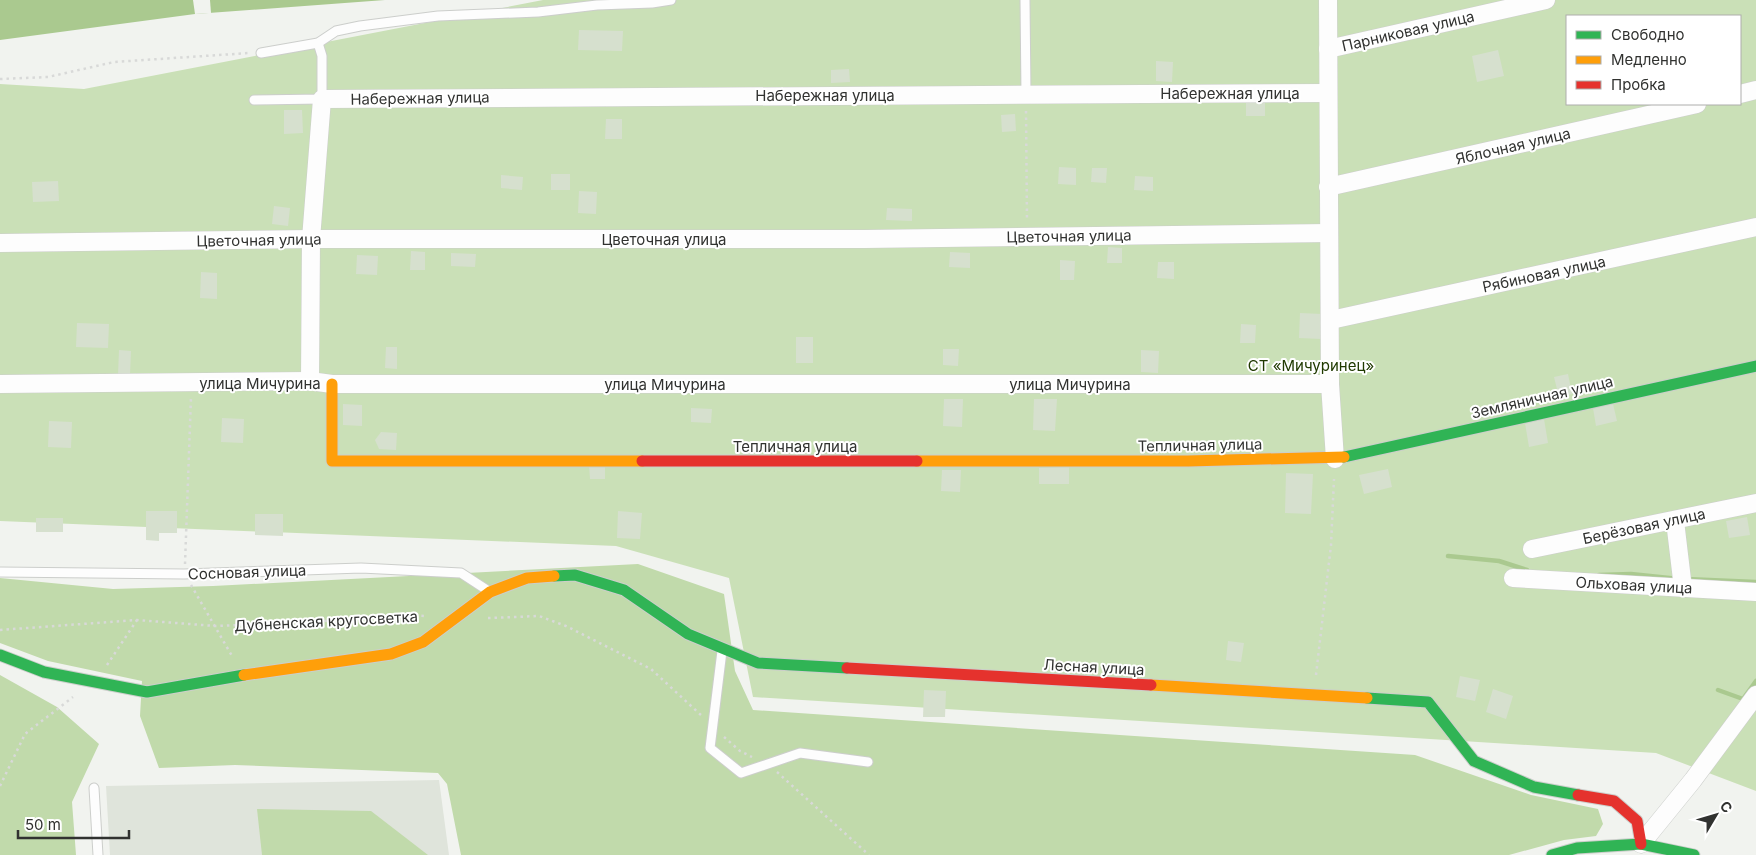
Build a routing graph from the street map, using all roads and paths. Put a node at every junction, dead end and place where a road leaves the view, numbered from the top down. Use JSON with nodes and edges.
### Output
{"nodes":[{"id":1,"x":671,"y":0,"type":"edge"},
{"id":2,"x":1025,"y":0,"type":"edge"},
{"id":3,"x":1328,"y":0,"type":"edge"},
{"id":4,"x":1546,"y":0,"type":"edge"},
{"id":5,"x":318,"y":43,"type":"junction"},
{"id":6,"x":1328,"y":49,"type":"junction"},
{"id":7,"x":261,"y":53,"type":"joint"},
{"id":8,"x":0,"y":79,"type":"edge"},
{"id":9,"x":1756,"y":90,"type":"edge"},
{"id":10,"x":1328,"y":93,"type":"junction"},
{"id":11,"x":1026,"y":94,"type":"junction"},
{"id":12,"x":1741,"y":94,"type":"edge"},
{"id":13,"x":322,"y":99,"type":"junction"},
{"id":14,"x":254,"y":100,"type":"dead end"},
{"id":15,"x":1693,"y":105,"type":"edge"},
{"id":16,"x":1328,"y":187,"type":"junction"},
{"id":17,"x":1756,"y":227,"type":"edge"},
{"id":18,"x":1329,"y":233,"type":"junction"},
{"id":19,"x":1027,"y":237,"type":"junction"},
{"id":20,"x":312,"y":239,"type":"junction"},
{"id":21,"x":0,"y":243,"type":"edge"},
{"id":22,"x":1331,"y":320,"type":"junction"},
{"id":23,"x":1756,"y":366,"type":"edge"},
{"id":24,"x":310,"y":381,"type":"junction"},
{"id":25,"x":191,"y":383,"type":"junction"},
{"id":26,"x":0,"y":384,"type":"edge"},
{"id":27,"x":332,"y":384,"type":"junction"},
{"id":28,"x":1330,"y":384,"type":"junction"},
{"id":29,"x":1335,"y":459,"type":"junction"},
{"id":30,"x":1756,"y":503,"type":"edge"},
{"id":31,"x":1675,"y":521,"type":"junction"},
{"id":32,"x":1532,"y":549,"type":"dead end"},
{"id":33,"x":0,"y":572,"type":"edge"},
{"id":34,"x":184,"y":574,"type":"junction"},
{"id":35,"x":1513,"y":578,"type":"dead end"},
{"id":36,"x":1682,"y":580,"type":"junction"},
{"id":37,"x":490,"y":592,"type":"junction"},
{"id":38,"x":1756,"y":592,"type":"edge"},
{"id":39,"x":426,"y":616,"type":"dead end"},
{"id":40,"x":482,"y":618,"type":"dead end"},
{"id":41,"x":137,"y":620,"type":"junction"},
{"id":42,"x":215,"y":626,"type":"junction"},
{"id":43,"x":0,"y":630,"type":"edge"},
{"id":44,"x":722,"y":649,"type":"junction"},
{"id":45,"x":0,"y":655,"type":"edge"},
{"id":46,"x":243,"y":676,"type":"junction"},
{"id":47,"x":95,"y":682,"type":"junction"},
{"id":48,"x":1314,"y":694,"type":"junction"},
{"id":49,"x":1756,"y":695,"type":"edge"},
{"id":50,"x":714,"y":728,"type":"junction"},
{"id":51,"x":868,"y":762,"type":"dead end"},
{"id":52,"x":770,"y":765,"type":"junction"},
{"id":53,"x":0,"y":786,"type":"edge"},
{"id":54,"x":94,"y":788,"type":"dead end"},
{"id":55,"x":1641,"y":844,"type":"junction"},
{"id":56,"x":98,"y":855,"type":"edge"},
{"id":57,"x":870,"y":855,"type":"edge"},
{"id":58,"x":1552,"y":855,"type":"edge"},
{"id":59,"x":1694,"y":855,"type":"edge"}],
"edges":[{"from":1,"to":5,"type":"lane"},
{"from":2,"to":11,"type":"lane"},
{"from":3,"to":6,"type":"street"},
{"from":4,"to":6,"type":"street","name":"Парниковая улица"},
{"from":5,"to":7,"type":"lane"},
{"from":5,"to":13,"type":"lane"},
{"from":6,"to":10,"type":"street"},
{"from":7,"to":8,"type":"path"},
{"from":9,"to":12,"type":"street"},
{"from":10,"to":11,"type":"street","name":"Набережная улица"},
{"from":10,"to":16,"type":"street"},
{"from":11,"to":13,"type":"street","name":"Набережная улица"},
{"from":11,"to":19,"type":"path"},
{"from":13,"to":14,"type":"lane"},
{"from":13,"to":20,"type":"street"},
{"from":15,"to":16,"type":"street","name":"Яблочная улица"},
{"from":16,"to":18,"type":"street"},
{"from":17,"to":22,"type":"street","name":"Рябиновая улица"},
{"from":18,"to":19,"type":"street","name":"Цветочная улица"},
{"from":18,"to":22,"type":"street"},
{"from":19,"to":20,"type":"street","name":"Цветочная улица"},
{"from":20,"to":21,"type":"street","name":"Цветочная улица"},
{"from":20,"to":24,"type":"street"},
{"from":22,"to":28,"type":"street"},
{"from":23,"to":29,"type":"street","name":"Земляничная улица"},
{"from":24,"to":25,"type":"street","name":"улица Мичурина"},
{"from":24,"to":27,"type":"street","name":"улица Мичурина"},
{"from":25,"to":26,"type":"street","name":"улица Мичурина"},
{"from":25,"to":34,"type":"path"},
{"from":27,"to":28,"type":"street","name":"улица Мичурина"},
{"from":27,"to":29,"type":"street","name":"Тепличная улица"},
{"from":28,"to":29,"type":"street"},
{"from":29,"to":48,"type":"path"},
{"from":30,"to":31,"type":"street","name":"Берёзовая улица"},
{"from":31,"to":32,"type":"street","name":"Берёзовая улица"},
{"from":31,"to":36,"type":"street"},
{"from":33,"to":34,"type":"lane","name":"Сосновая улица"},
{"from":34,"to":37,"type":"lane","name":"Сосновая улица"},
{"from":34,"to":42,"type":"path"},
{"from":35,"to":36,"type":"street","name":"Ольховая улица"},
{"from":36,"to":38,"type":"street","name":"Ольховая улица"},
{"from":37,"to":44,"type":"street","name":"Лесная улица"},
{"from":37,"to":46,"type":"street","name":"Лесная улица"},
{"from":39,"to":42,"type":"path","name":"Дубненская кругосветка"},
{"from":40,"to":50,"type":"path"},
{"from":41,"to":42,"type":"path","name":"Дубненская кругосветка"},
{"from":41,"to":43,"type":"path","name":"Дубненская кругосветка"},
{"from":41,"to":47,"type":"path"},
{"from":42,"to":46,"type":"path"},
{"from":44,"to":48,"type":"street","name":"Лесная улица"},
{"from":44,"to":50,"type":"lane"},
{"from":45,"to":47,"type":"street","name":"Лесная улица"},
{"from":46,"to":47,"type":"street","name":"Лесная улица"},
{"from":47,"to":53,"type":"path"},
{"from":48,"to":55,"type":"street","name":"Лесная улица"},
{"from":49,"to":55,"type":"street"},
{"from":50,"to":52,"type":"path"},
{"from":50,"to":52,"type":"lane"},
{"from":51,"to":52,"type":"lane"},
{"from":52,"to":57,"type":"path"},
{"from":54,"to":56,"type":"lane"},
{"from":55,"to":58,"type":"street"},
{"from":55,"to":59,"type":"street"}]}
